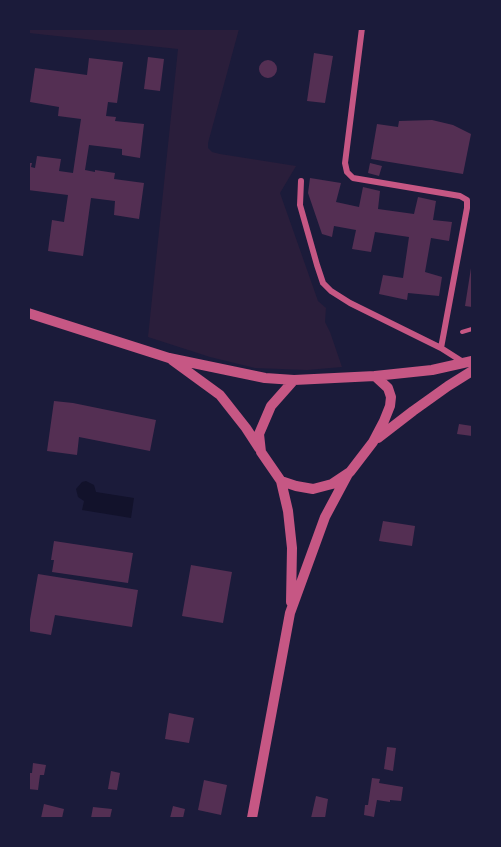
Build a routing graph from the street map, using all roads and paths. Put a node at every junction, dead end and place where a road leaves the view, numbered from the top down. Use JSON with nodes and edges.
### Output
{"nodes":[{"id":1,"x":362,"y":28,"type":"edge"},
{"id":2,"x":301,"y":181,"type":"dead end"},
{"id":3,"x":28,"y":313,"type":"edge"},
{"id":4,"x":472,"y":329,"type":"edge"},
{"id":5,"x":462,"y":332,"type":"dead end"},
{"id":6,"x":441,"y":348,"type":"junction"},
{"id":7,"x":169,"y":358,"type":"junction"},
{"id":8,"x":470,"y":365,"type":"edge"},
{"id":9,"x":375,"y":376,"type":"junction"},
{"id":10,"x":294,"y":380,"type":"junction"},
{"id":11,"x":373,"y":442,"type":"junction"},
{"id":12,"x":261,"y":452,"type":"junction"},
{"id":13,"x":350,"y":472,"type":"junction"},
{"id":14,"x":281,"y":481,"type":"junction"},
{"id":15,"x":290,"y":614,"type":"junction"},
{"id":16,"x":252,"y":819,"type":"edge"}],
"edges":[{"from":1,"to":6,"type":"street"},
{"from":2,"to":6,"type":"street"},
{"from":3,"to":7,"type":"street"},
{"from":4,"to":5,"type":"lane"},
{"from":6,"to":8,"type":"street"},
{"from":7,"to":10,"type":"street"},
{"from":7,"to":12,"type":"street"},
{"from":8,"to":9,"type":"street"},
{"from":8,"to":11,"type":"street"},
{"from":9,"to":10,"type":"street"},
{"from":9,"to":11,"type":"street"},
{"from":10,"to":12,"type":"street"},
{"from":11,"to":13,"type":"street"},
{"from":12,"to":14,"type":"street"},
{"from":13,"to":14,"type":"street"},
{"from":13,"to":15,"type":"street"},
{"from":14,"to":15,"type":"street"},
{"from":15,"to":16,"type":"street"}]}
